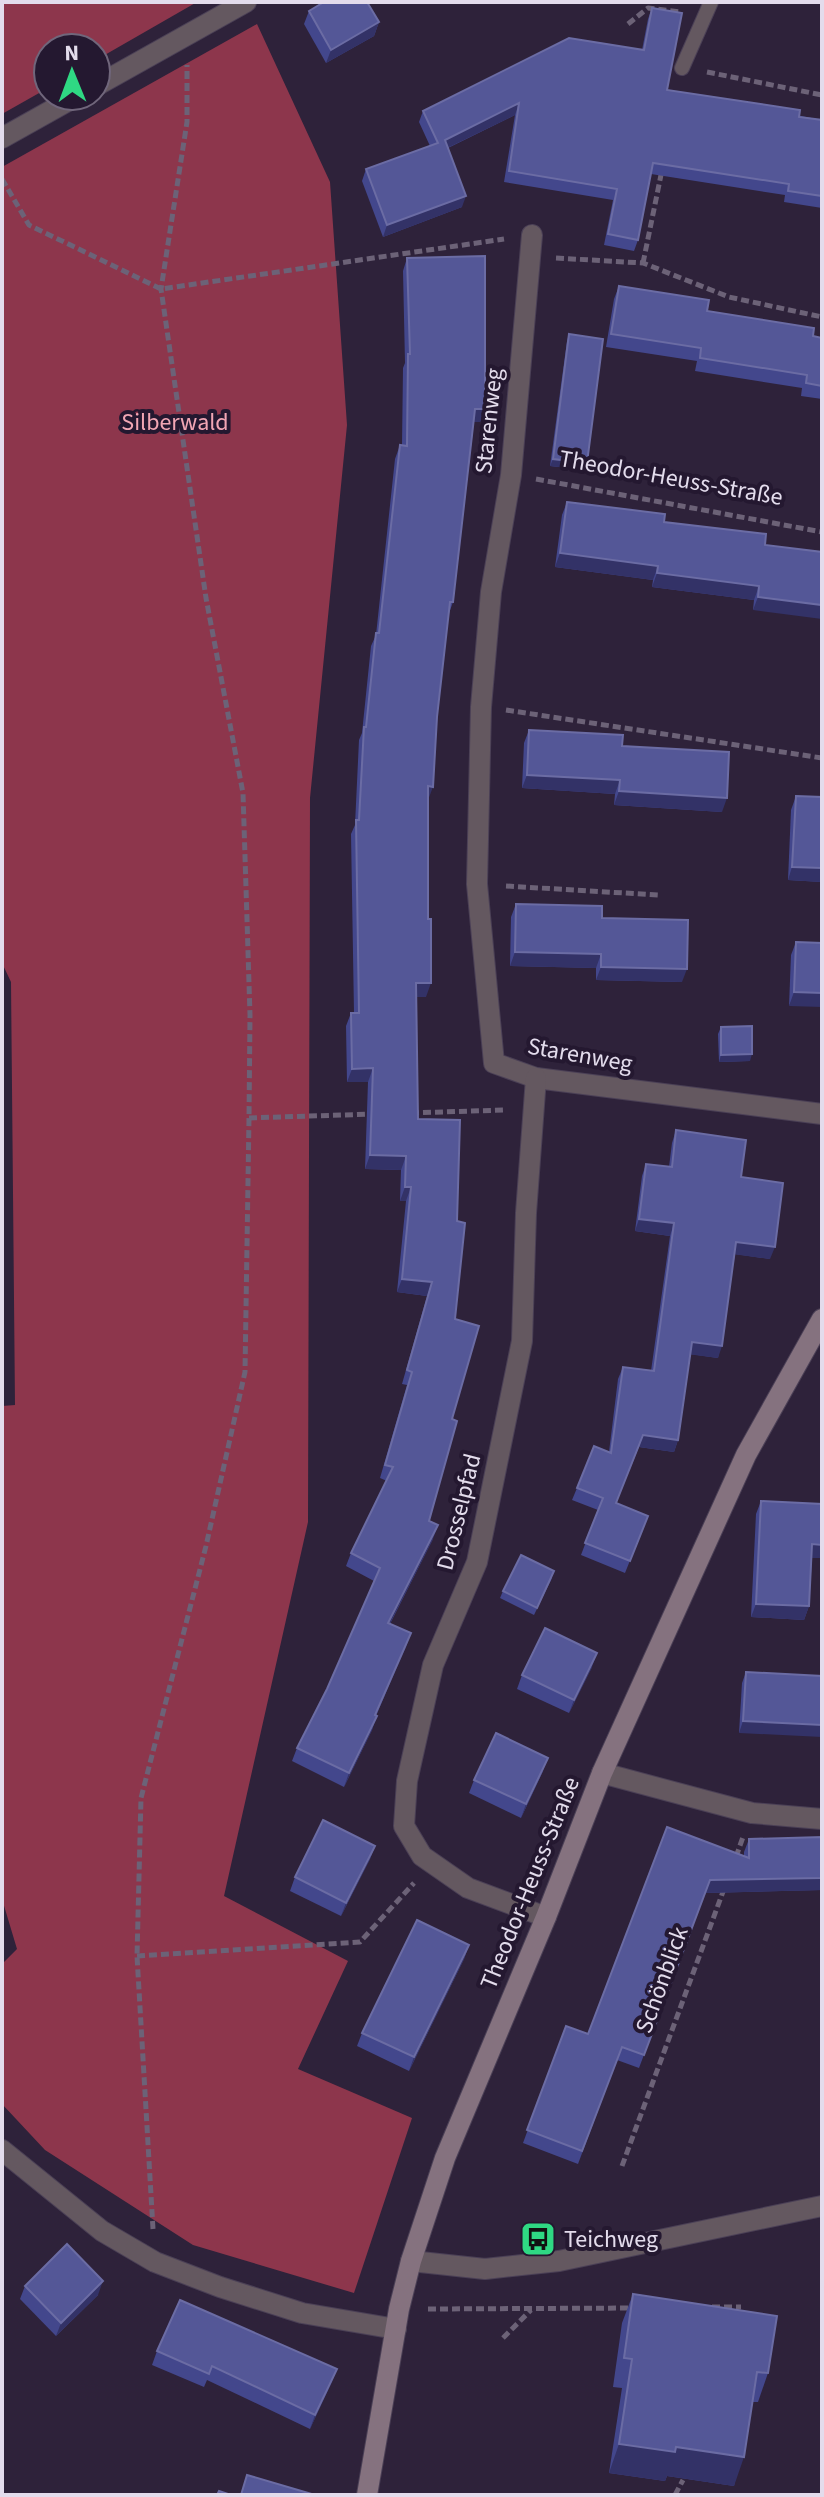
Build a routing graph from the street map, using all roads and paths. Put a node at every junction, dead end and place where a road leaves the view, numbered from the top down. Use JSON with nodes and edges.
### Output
{"nodes":[{"id":1,"x":246,"y":2,"type":"edge"},
{"id":2,"x":708,"y":8,"type":"edge"},
{"id":3,"x":628,"y":24,"type":"dead end"},
{"id":4,"x":186,"y":35,"type":"junction"},
{"id":5,"x":682,"y":68,"type":"joint"},
{"id":6,"x":112,"y":77,"type":"edge"},
{"id":7,"x":822,"y":95,"type":"edge"},
{"id":8,"x":48,"y":112,"type":"edge"},
{"id":9,"x":2,"y":138,"type":"edge"},
{"id":10,"x":664,"y":158,"type":"edge"},
{"id":11,"x":2,"y":179,"type":"edge"},
{"id":12,"x":532,"y":235,"type":"joint"},
{"id":13,"x":531,"y":256,"type":"junction"},
{"id":14,"x":643,"y":263,"type":"junction"},
{"id":15,"x":161,"y":289,"type":"junction"},
{"id":16,"x":822,"y":317,"type":"edge"},
{"id":17,"x":511,"y":475,"type":"junction"},
{"id":18,"x":822,"y":532,"type":"edge"},
{"id":19,"x":481,"y":707,"type":"junction"},
{"id":20,"x":822,"y":758,"type":"edge"},
{"id":21,"x":516,"y":887,"type":"dead end"},
{"id":22,"x":658,"y":895,"type":"dead end"},
{"id":23,"x":536,"y":1078,"type":"junction"},
{"id":24,"x":534,"y":1109,"type":"junction"},
{"id":25,"x":407,"y":1113,"type":"edge"},
{"id":26,"x":376,"y":1114,"type":"edge"},
{"id":27,"x":822,"y":1114,"type":"edge"},
{"id":28,"x":249,"y":1118,"type":"junction"},
{"id":29,"x":822,"y":1319,"type":"edge"},
{"id":30,"x":602,"y":1773,"type":"junction"},
{"id":31,"x":752,"y":1813,"type":"junction"},
{"id":32,"x":822,"y":1819,"type":"edge"},
{"id":33,"x":736,"y":1857,"type":"edge"},
{"id":34,"x":432,"y":1863,"type":"junction"},
{"id":35,"x":725,"y":1887,"type":"edge"},
{"id":36,"x":546,"y":1917,"type":"junction"},
{"id":37,"x":137,"y":1956,"type":"junction"},
{"id":38,"x":2,"y":2150,"type":"edge"},
{"id":39,"x":622,"y":2166,"type":"dead end"},
{"id":40,"x":822,"y":2206,"type":"edge"},
{"id":41,"x":411,"y":2261,"type":"junction"},
{"id":42,"x":155,"y":2262,"type":"junction"},
{"id":43,"x":711,"y":2307,"type":"edge"},
{"id":44,"x":741,"y":2307,"type":"edge"},
{"id":45,"x":637,"y":2308,"type":"edge"},
{"id":46,"x":532,"y":2309,"type":"junction"},
{"id":47,"x":398,"y":2319,"type":"junction"},
{"id":48,"x":503,"y":2338,"type":"dead end"},
{"id":49,"x":683,"y":2480,"type":"edge"},
{"id":50,"x":367,"y":2495,"type":"edge"},
{"id":51,"x":675,"y":2495,"type":"edge"}],
"edges":[{"from":1,"to":4,"type":"street"},
{"from":2,"to":3,"type":"path"},
{"from":2,"to":5,"type":"lane"},
{"from":4,"to":6,"type":"street"},
{"from":4,"to":15,"type":"path"},
{"from":5,"to":7,"type":"path"},
{"from":8,"to":9,"type":"street"},
{"from":10,"to":14,"type":"path"},
{"from":11,"to":15,"type":"path"},
{"from":12,"to":13,"type":"street","name":"Starenweg"},
{"from":12,"to":15,"type":"path"},
{"from":13,"to":14,"type":"path"},
{"from":13,"to":17,"type":"street","name":"Starenweg"},
{"from":14,"to":16,"type":"path"},
{"from":15,"to":28,"type":"path"},
{"from":17,"to":18,"type":"path","name":"Theodor-Heuss-Straße"},
{"from":17,"to":19,"type":"street","name":"Starenweg"},
{"from":19,"to":20,"type":"path"},
{"from":19,"to":23,"type":"street","name":"Starenweg"},
{"from":21,"to":22,"type":"path"},
{"from":23,"to":24,"type":"street","name":"Drosselpfad"},
{"from":23,"to":27,"type":"street","name":"Starenweg"},
{"from":24,"to":25,"type":"path"},
{"from":24,"to":34,"type":"street","name":"Drosselpfad"},
{"from":26,"to":28,"type":"path"},
{"from":28,"to":37,"type":"path"},
{"from":29,"to":30,"type":"street","name":"Theodor-Heuss-Straße"},
{"from":30,"to":31,"type":"street"},
{"from":30,"to":36,"type":"street","name":"Theodor-Heuss-Straße"},
{"from":31,"to":32,"type":"street"},
{"from":31,"to":33,"type":"path"},
{"from":34,"to":36,"type":"street","name":"Drosselpfad"},
{"from":34,"to":37,"type":"path"},
{"from":35,"to":39,"type":"path","name":"Schönblick"},
{"from":36,"to":41,"type":"street","name":"Theodor-Heuss-Straße"},
{"from":37,"to":42,"type":"path"},
{"from":38,"to":42,"type":"street"},
{"from":40,"to":41,"type":"street"},
{"from":41,"to":47,"type":"street","name":"Theodor-Heuss-Straße"},
{"from":42,"to":47,"type":"street"},
{"from":43,"to":44,"type":"path"},
{"from":45,"to":46,"type":"path"},
{"from":46,"to":47,"type":"path"},
{"from":46,"to":48,"type":"path"},
{"from":47,"to":50,"type":"street","name":"Theodor-Heuss-Straße"},
{"from":49,"to":51,"type":"path"}]}
